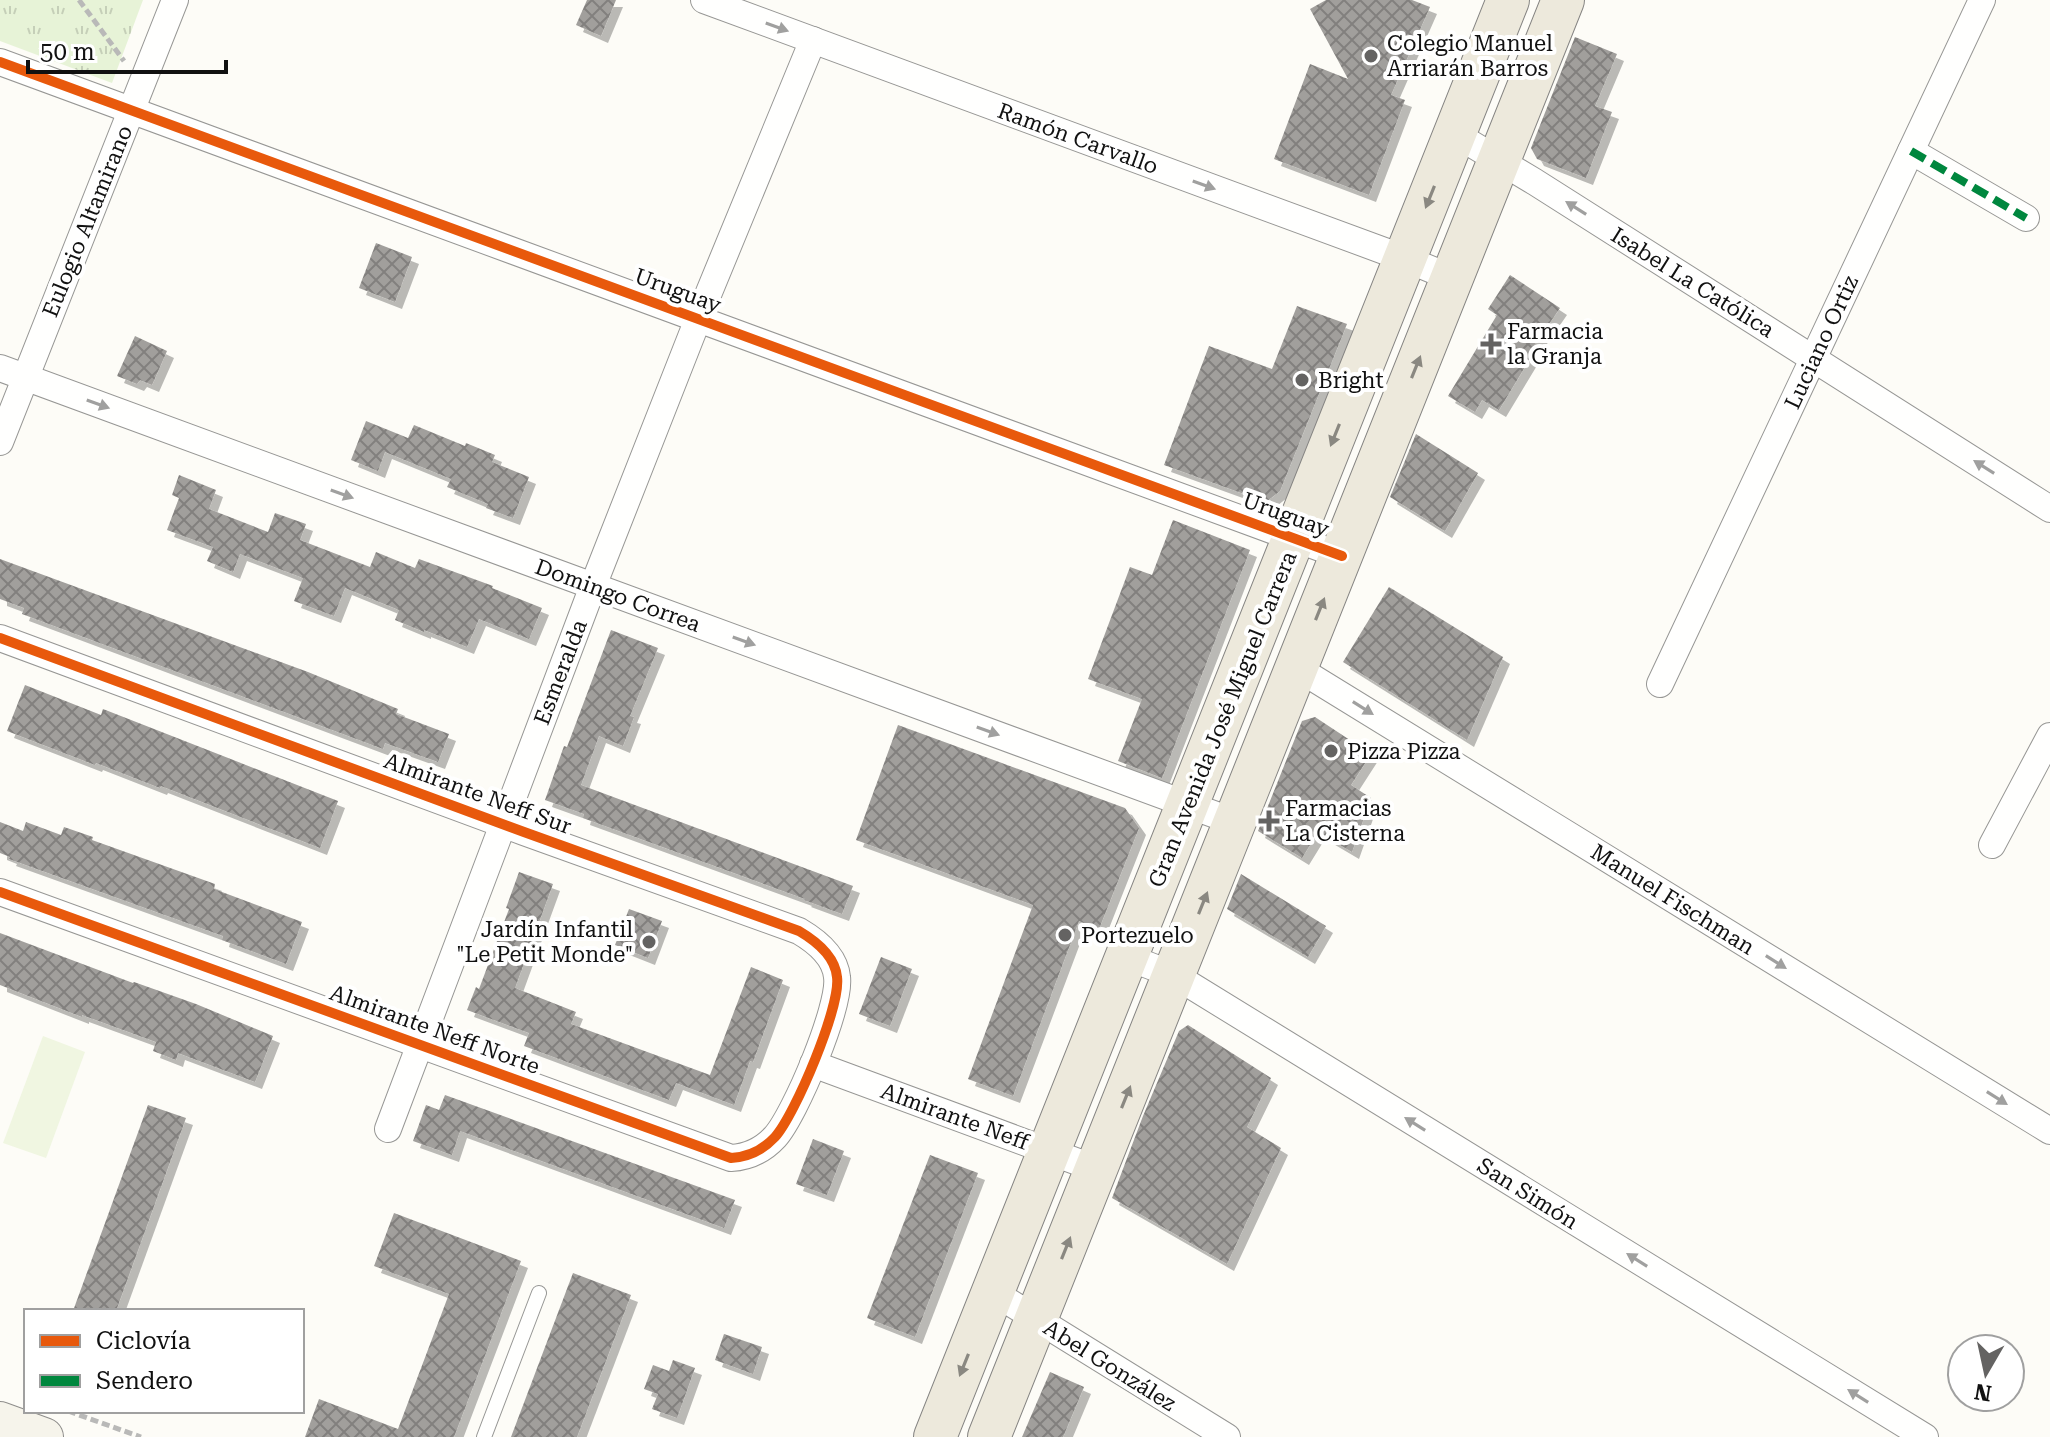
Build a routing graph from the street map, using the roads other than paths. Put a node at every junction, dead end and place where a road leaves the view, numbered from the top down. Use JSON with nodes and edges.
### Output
{"nodes":[{"id":1,"x":175,"y":0,"type":"edge"},
{"id":2,"x":704,"y":0,"type":"edge"},
{"id":3,"x":1508,"y":0,"type":"edge"},
{"id":4,"x":1563,"y":0,"type":"edge"},
{"id":5,"x":1982,"y":0,"type":"edge"},
{"id":6,"x":813,"y":40,"type":"junction"},
{"id":7,"x":0,"y":62,"type":"edge"},
{"id":8,"x":131,"y":110,"type":"junction"},
{"id":9,"x":1455,"y":134,"type":"junction"},
{"id":10,"x":1911,"y":151,"type":"junction"},
{"id":11,"x":1499,"y":160,"type":"junction"},
{"id":12,"x":2026,"y":218,"type":"dead end"},
{"id":13,"x":1406,"y":259,"type":"junction"},
{"id":14,"x":1452,"y":278,"type":"junction"},
{"id":15,"x":698,"y":319,"type":"junction"},
{"id":16,"x":1813,"y":358,"type":"junction"},
{"id":17,"x":0,"y":368,"type":"edge"},
{"id":18,"x":25,"y":377,"type":"junction"},
{"id":19,"x":0,"y":442,"type":"edge"},
{"id":20,"x":2050,"y":509,"type":"edge"},
{"id":21,"x":1294,"y":538,"type":"junction"},
{"id":22,"x":1342,"y":556,"type":"junction"},
{"id":23,"x":593,"y":586,"type":"junction"},
{"id":24,"x":0,"y":638,"type":"edge"},
{"id":25,"x":1297,"y":668,"type":"junction"},
{"id":26,"x":1660,"y":684,"type":"dead end"},
{"id":27,"x":2050,"y":736,"type":"edge"},
{"id":28,"x":1188,"y":805,"type":"junction"},
{"id":29,"x":1235,"y":822,"type":"junction"},
{"id":30,"x":503,"y":824,"type":"junction"},
{"id":31,"x":1992,"y":845,"type":"dead end"},
{"id":32,"x":0,"y":892,"type":"edge"},
{"id":33,"x":1127,"y":957,"type":"junction"},
{"id":34,"x":1174,"y":975,"type":"junction"},
{"id":35,"x":419,"y":1045,"type":"junction"},
{"id":36,"x":813,"y":1064,"type":"junction"},
{"id":37,"x":388,"y":1129,"type":"dead end"},
{"id":38,"x":2050,"y":1131,"type":"edge"},
{"id":39,"x":1049,"y":1151,"type":"junction"},
{"id":40,"x":1097,"y":1169,"type":"junction"},
{"id":41,"x":993,"y":1292,"type":"junction"},
{"id":42,"x":539,"y":1293,"type":"dead end"},
{"id":43,"x":1037,"y":1320,"type":"junction"},
{"id":44,"x":484,"y":1437,"type":"edge"},
{"id":45,"x":935,"y":1437,"type":"edge"},
{"id":46,"x":989,"y":1437,"type":"edge"},
{"id":47,"x":1227,"y":1437,"type":"edge"},
{"id":48,"x":1925,"y":1437,"type":"edge"}],
"edges":[{"from":1,"to":8,"type":"street","name":"Eulogio Altamirano"},
{"from":2,"to":6,"type":"street","name":"Ramón Carvallo","one_way":true},
{"from":3,"to":9,"type":"main road","name":"Gran Avenida José Miguel Carrera"},
{"from":4,"to":11,"type":"main road"},
{"from":5,"to":10,"type":"street","name":"Luciano Ortiz"},
{"from":6,"to":13,"type":"street","name":"Ramón Carvallo","one_way":true},
{"from":6,"to":15,"type":"street","name":"Esmeralda"},
{"from":7,"to":8,"type":"street","name":"Uruguay"},
{"from":8,"to":15,"type":"street","name":"Uruguay"},
{"from":8,"to":18,"type":"street","name":"Eulogio Altamirano"},
{"from":9,"to":11,"type":"street","name":"Isabel La Católica"},
{"from":9,"to":13,"type":"main road","name":"Gran Avenida José Miguel Carrera","one_way":true},
{"from":10,"to":12,"type":"street"},
{"from":10,"to":16,"type":"street","name":"Luciano Ortiz"},
{"from":11,"to":14,"type":"main road"},
{"from":16,"to":11,"type":"street","name":"Isabel La Católica","one_way":true},
{"from":13,"to":14,"type":"street","name":"Ramón Carvallo"},
{"from":13,"to":21,"type":"main road","name":"Gran Avenida José Miguel Carrera","one_way":true},
{"from":22,"to":14,"type":"main road","one_way":true},
{"from":15,"to":21,"type":"street","name":"Uruguay"},
{"from":15,"to":23,"type":"street","name":"Esmeralda"},
{"from":20,"to":16,"type":"street","name":"Isabel La Católica","one_way":true},
{"from":16,"to":26,"type":"street","name":"Luciano Ortiz"},
{"from":17,"to":18,"type":"street","name":"Domingo Correa"},
{"from":18,"to":19,"type":"street","name":"Eulogio Altamirano"},
{"from":18,"to":23,"type":"street","name":"Domingo Correa","one_way":true},
{"from":21,"to":22,"type":"street","name":"Uruguay"},
{"from":21,"to":28,"type":"main road","name":"Gran Avenida José Miguel Carrera"},
{"from":25,"to":22,"type":"main road","one_way":true},
{"from":23,"to":28,"type":"street","name":"Domingo Correa","one_way":true},
{"from":23,"to":30,"type":"street","name":"Esmeralda"},
{"from":24,"to":30,"type":"street","name":"Almirante Neff Sur"},
{"from":25,"to":29,"type":"main road"},
{"from":25,"to":38,"type":"street","name":"Manuel Fischman","one_way":true},
{"from":27,"to":31,"type":"street"},
{"from":28,"to":29,"type":"street","name":"Domingo Correa"},
{"from":28,"to":33,"type":"main road","name":"Gran Avenida José Miguel Carrera"},
{"from":34,"to":29,"type":"main road","one_way":true},
{"from":30,"to":35,"type":"street","name":"Esmeralda"},
{"from":30,"to":36,"type":"street","name":"Almirante Neff Sur"},
{"from":32,"to":35,"type":"street","name":"Almirante Neff Norte"},
{"from":33,"to":34,"type":"street","name":"San Simón"},
{"from":33,"to":39,"type":"main road","name":"Gran Avenida José Miguel Carrera"},
{"from":40,"to":34,"type":"main road","one_way":true},
{"from":48,"to":34,"type":"street","name":"San Simón","one_way":true},
{"from":35,"to":36,"type":"street","name":"Almirante Neff Norte"},
{"from":35,"to":37,"type":"street","name":"Esmeralda"},
{"from":36,"to":39,"type":"street","name":"Almirante Neff"},
{"from":39,"to":40,"type":"street","name":"Almirante Neff"},
{"from":39,"to":41,"type":"main road","name":"Gran Avenida José Miguel Carrera"},
{"from":43,"to":40,"type":"main road","one_way":true},
{"from":41,"to":43,"type":"street","name":"Abel González"},
{"from":41,"to":45,"type":"main road","name":"Gran Avenida José Miguel Carrera","one_way":true},
{"from":42,"to":44,"type":"lane"},
{"from":43,"to":46,"type":"main road"},
{"from":43,"to":47,"type":"street","name":"Abel González"}]}
